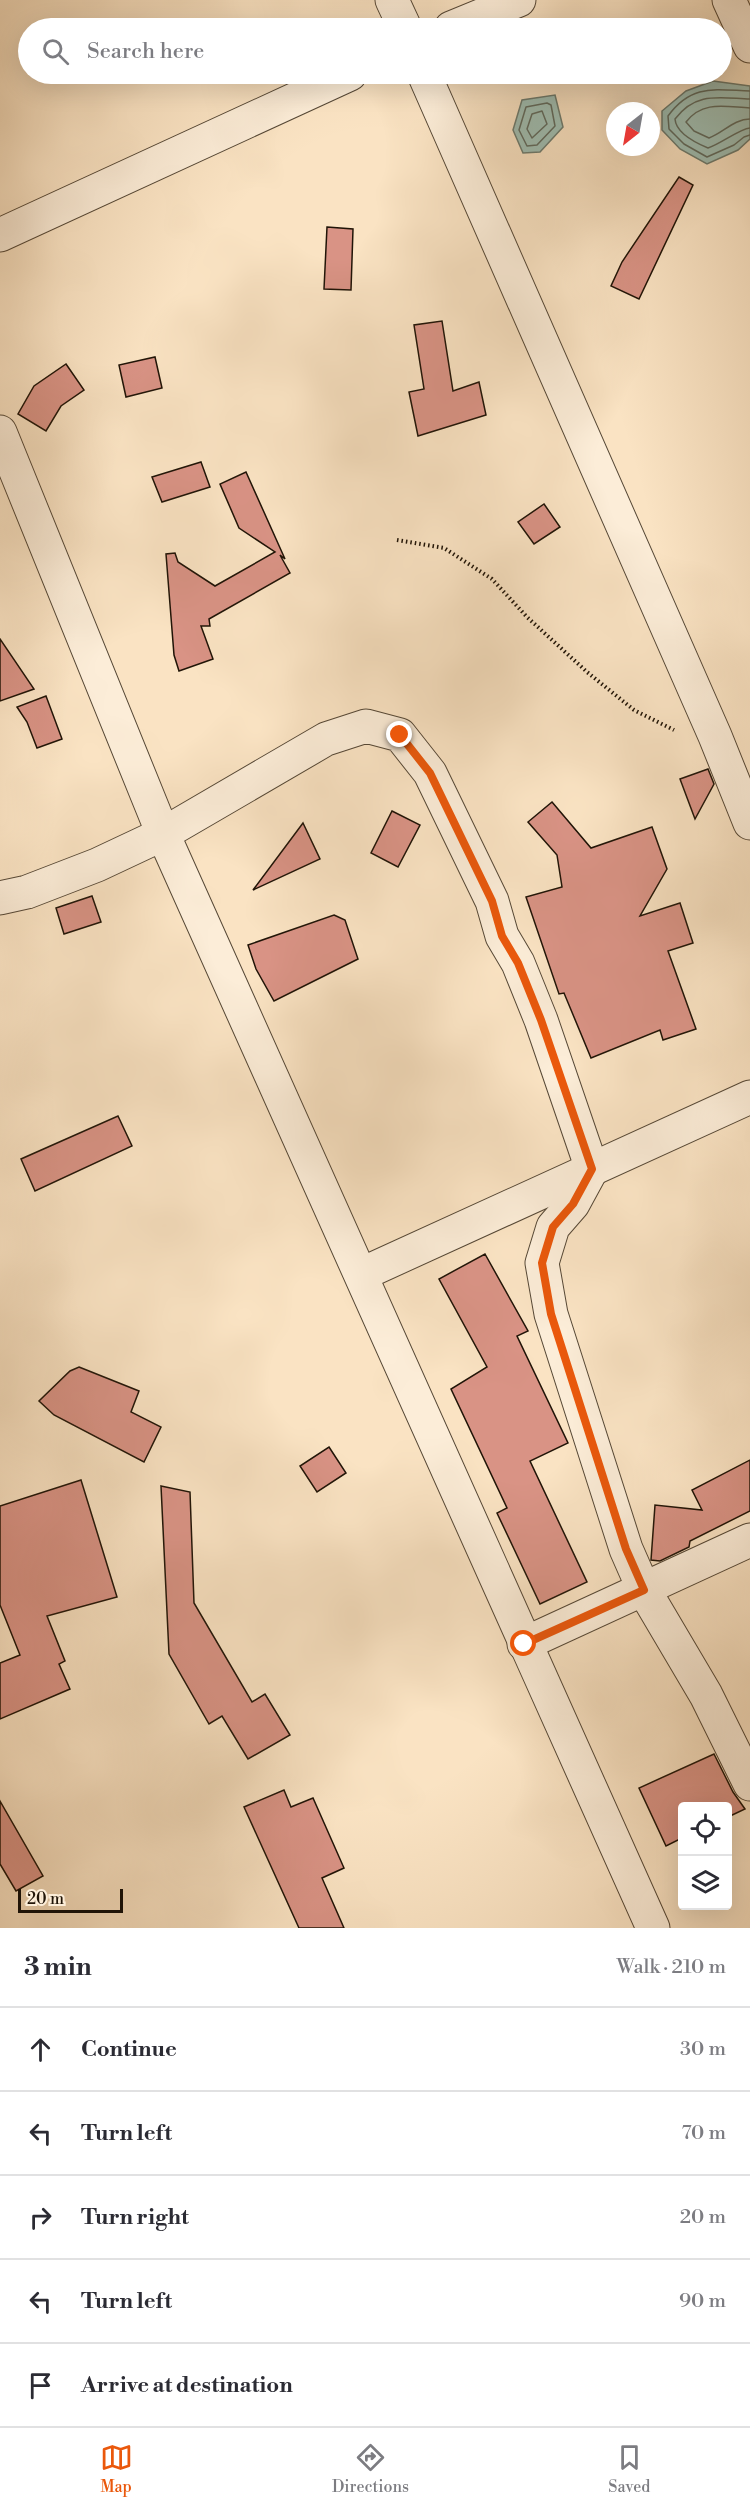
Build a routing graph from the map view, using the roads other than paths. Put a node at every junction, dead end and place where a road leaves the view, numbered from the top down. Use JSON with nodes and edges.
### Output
{"nodes":[{"id":1,"x":392,"y":0,"type":"edge"},
{"id":2,"x":519,"y":0,"type":"edge"},
{"id":3,"x":729,"y":0,"type":"edge"},
{"id":4,"x":400,"y":18,"type":"edge"},
{"id":5,"x":475,"y":18,"type":"edge"},
{"id":6,"x":750,"y":46,"type":"edge"},
{"id":7,"x":328,"y":84,"type":"edge"},
{"id":8,"x":428,"y":84,"type":"edge"},
{"id":9,"x":0,"y":235,"type":"edge"},
{"id":10,"x":0,"y":432,"type":"edge"},
{"id":11,"x":750,"y":823,"type":"edge"},
{"id":12,"x":163,"y":834,"type":"junction"},
{"id":13,"x":0,"y":898,"type":"edge"},
{"id":14,"x":750,"y":1097,"type":"edge"},
{"id":15,"x":592,"y":1169,"type":"junction"},
{"id":16,"x":362,"y":1274,"type":"junction"},
{"id":17,"x":750,"y":1540,"type":"edge"},
{"id":18,"x":644,"y":1590,"type":"junction"},
{"id":19,"x":524,"y":1644,"type":"junction"},
{"id":20,"x":750,"y":1784,"type":"edge"},
{"id":21,"x":653,"y":1928,"type":"edge"}],
"edges":[{"from":1,"to":4,"type":"street"},
{"from":2,"to":5,"type":"street"},
{"from":3,"to":6,"type":"street"},
{"from":7,"to":9,"type":"street"},
{"from":8,"to":11,"type":"street"},
{"from":10,"to":12,"type":"street"},
{"from":12,"to":13,"type":"street"},
{"from":12,"to":15,"type":"street"},
{"from":12,"to":16,"type":"street"},
{"from":14,"to":15,"type":"street"},
{"from":15,"to":16,"type":"street"},
{"from":15,"to":18,"type":"street"},
{"from":16,"to":19,"type":"street"},
{"from":17,"to":18,"type":"street"},
{"from":18,"to":19,"type":"street"},
{"from":18,"to":20,"type":"street"},
{"from":19,"to":21,"type":"street"}]}
